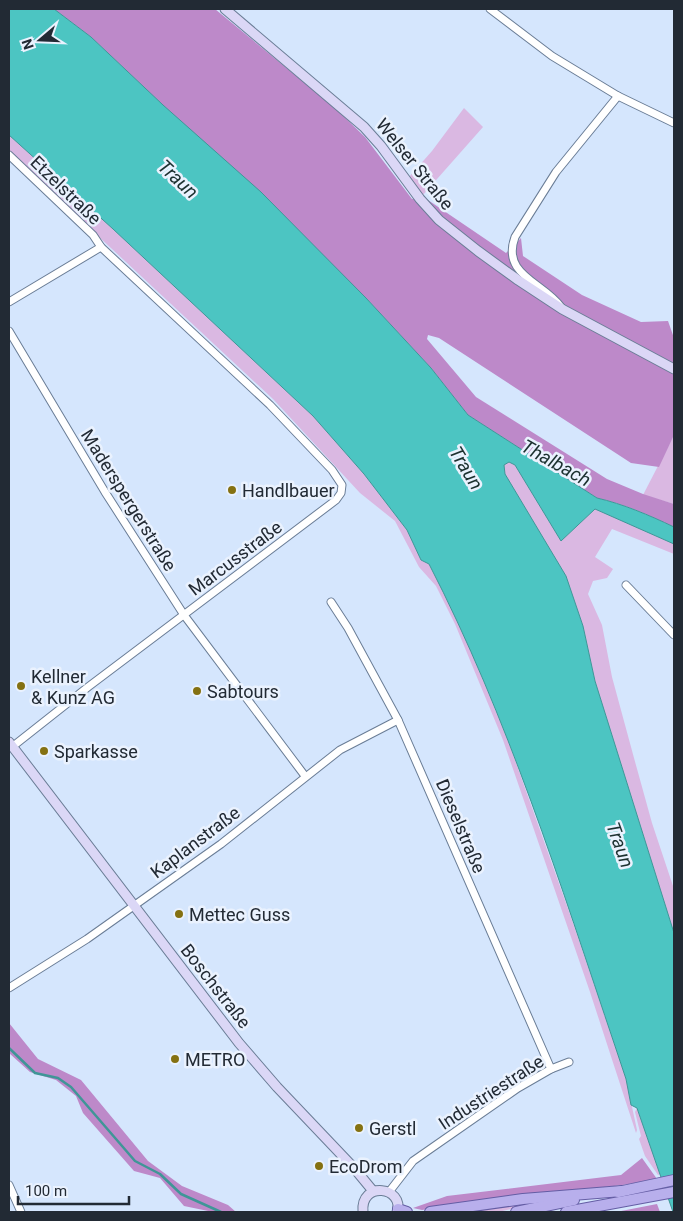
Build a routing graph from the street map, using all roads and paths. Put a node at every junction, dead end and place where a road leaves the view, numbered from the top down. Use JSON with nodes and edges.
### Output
{"nodes":[{"id":1,"x":225,"y":9,"type":"edge"},
{"id":2,"x":490,"y":9,"type":"edge"},
{"id":3,"x":618,"y":96,"type":"junction"},
{"id":4,"x":674,"y":123,"type":"edge"},
{"id":5,"x":9,"y":155,"type":"edge"},
{"id":6,"x":101,"y":248,"type":"junction"},
{"id":7,"x":9,"y":302,"type":"edge"},
{"id":8,"x":562,"y":309,"type":"junction"},
{"id":9,"x":9,"y":331,"type":"edge"},
{"id":10,"x":674,"y":369,"type":"edge"},
{"id":11,"x":284,"y":540,"type":"junction"},
{"id":12,"x":290,"y":546,"type":"dead end"},
{"id":13,"x":626,"y":585,"type":"dead end"},
{"id":14,"x":331,"y":602,"type":"dead end"},
{"id":15,"x":184,"y":615,"type":"junction"},
{"id":16,"x":674,"y":635,"type":"edge"},
{"id":17,"x":398,"y":720,"type":"junction"},
{"id":18,"x":10,"y":745,"type":"edge"},
{"id":19,"x":305,"y":776,"type":"junction"},
{"id":20,"x":134,"y":906,"type":"junction"},
{"id":21,"x":9,"y":988,"type":"edge"},
{"id":22,"x":569,"y":1062,"type":"dead end"},
{"id":23,"x":551,"y":1069,"type":"junction"},
{"id":24,"x":674,"y":1180,"type":"edge"},
{"id":25,"x":9,"y":1185,"type":"edge"},
{"id":26,"x":373,"y":1191,"type":"junction"},
{"id":27,"x":622,"y":1191,"type":"junction"},
{"id":28,"x":389,"y":1192,"type":"junction"},
{"id":29,"x":674,"y":1192,"type":"edge"},
{"id":30,"x":401,"y":1211,"type":"edge"},
{"id":31,"x":21,"y":1212,"type":"edge"},
{"id":32,"x":363,"y":1212,"type":"edge"},
{"id":33,"x":430,"y":1212,"type":"edge"},
{"id":34,"x":516,"y":1212,"type":"edge"},
{"id":35,"x":571,"y":1212,"type":"edge"}],
"edges":[{"from":1,"to":8,"type":"main road","name":"Welser Straße"},
{"from":2,"to":3,"type":"street"},
{"from":3,"to":4,"type":"street"},
{"from":3,"to":8,"type":"street"},
{"from":5,"to":6,"type":"street","name":"Etzelstraße"},
{"from":6,"to":7,"type":"street"},
{"from":6,"to":11,"type":"street","name":"Marcusstraße"},
{"from":8,"to":10,"type":"main road","name":"Welser Straße"},
{"from":9,"to":15,"type":"street","name":"Maderspergerstraße"},
{"from":11,"to":12,"type":"street"},
{"from":11,"to":15,"type":"street","name":"Marcusstraße"},
{"from":13,"to":16,"type":"street"},
{"from":14,"to":17,"type":"street","name":"Dieselstraße"},
{"from":15,"to":18,"type":"street","name":"Marcusstraße"},
{"from":15,"to":19,"type":"street","name":"Maderspergerstraße"},
{"from":17,"to":19,"type":"street","name":"Kaplanstraße"},
{"from":17,"to":23,"type":"street","name":"Dieselstraße"},
{"from":18,"to":20,"type":"main road","name":"Boschstraße"},
{"from":19,"to":20,"type":"street","name":"Kaplanstraße"},
{"from":20,"to":21,"type":"street","name":"Kaplanstraße"},
{"from":20,"to":26,"type":"main road","name":"Boschstraße"},
{"from":22,"to":23,"type":"street","name":"Industriestraße"},
{"from":23,"to":28,"type":"street","name":"Industriestraße"},
{"from":24,"to":27,"type":"main road"},
{"from":25,"to":31,"type":"street"},
{"from":26,"to":28,"type":"main road"},
{"from":26,"to":32,"type":"main road"},
{"from":27,"to":33,"type":"main road"},
{"from":27,"to":34,"type":"main road"},
{"from":28,"to":30,"type":"main road"},
{"from":29,"to":35,"type":"main road"}]}
